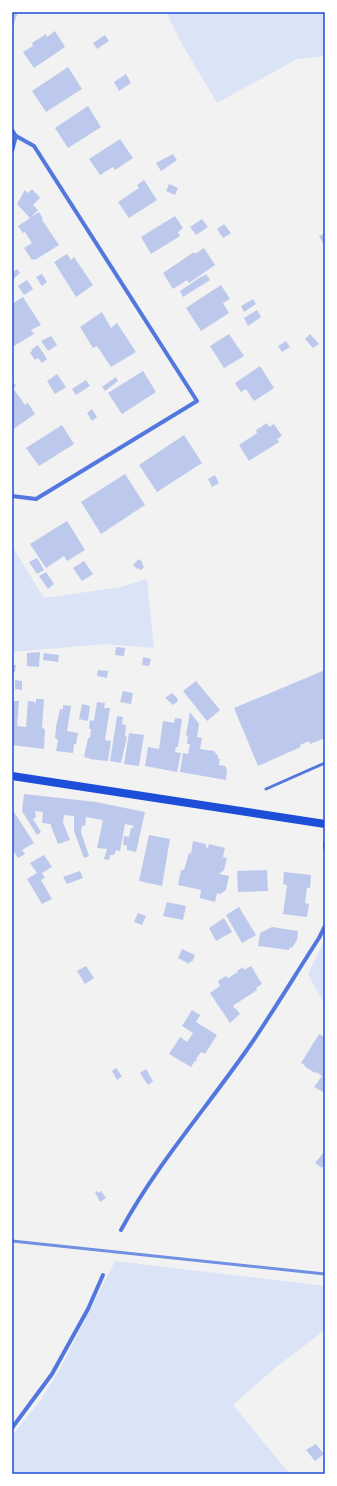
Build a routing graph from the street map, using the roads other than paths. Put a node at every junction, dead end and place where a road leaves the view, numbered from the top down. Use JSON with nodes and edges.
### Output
{"nodes":[{"id":1,"x":12,"y":130,"type":"edge"},
{"id":2,"x":16,"y":136,"type":"junction"},
{"id":3,"x":12,"y":151,"type":"edge"},
{"id":4,"x":12,"y":496,"type":"edge"},
{"id":5,"x":325,"y":763,"type":"edge"},
{"id":6,"x":12,"y":776,"type":"edge"},
{"id":7,"x":266,"y":789,"type":"dead end"},
{"id":8,"x":325,"y":824,"type":"edge"},
{"id":9,"x":325,"y":843,"type":"edge"},
{"id":10,"x":325,"y":848,"type":"edge"},
{"id":11,"x":325,"y":926,"type":"edge"},
{"id":12,"x":121,"y":1230,"type":"dead end"},
{"id":13,"x":102,"y":1275,"type":"dead end"},
{"id":14,"x":12,"y":1428,"type":"edge"}],
"edges":[{"from":1,"to":2,"type":"street"},
{"from":2,"to":3,"type":"street"},
{"from":2,"to":4,"type":"street"},
{"from":5,"to":7,"type":"lane"},
{"from":6,"to":8,"type":"main road"},
{"from":9,"to":10,"type":"street"},
{"from":11,"to":12,"type":"street"},
{"from":13,"to":14,"type":"street"}]}
